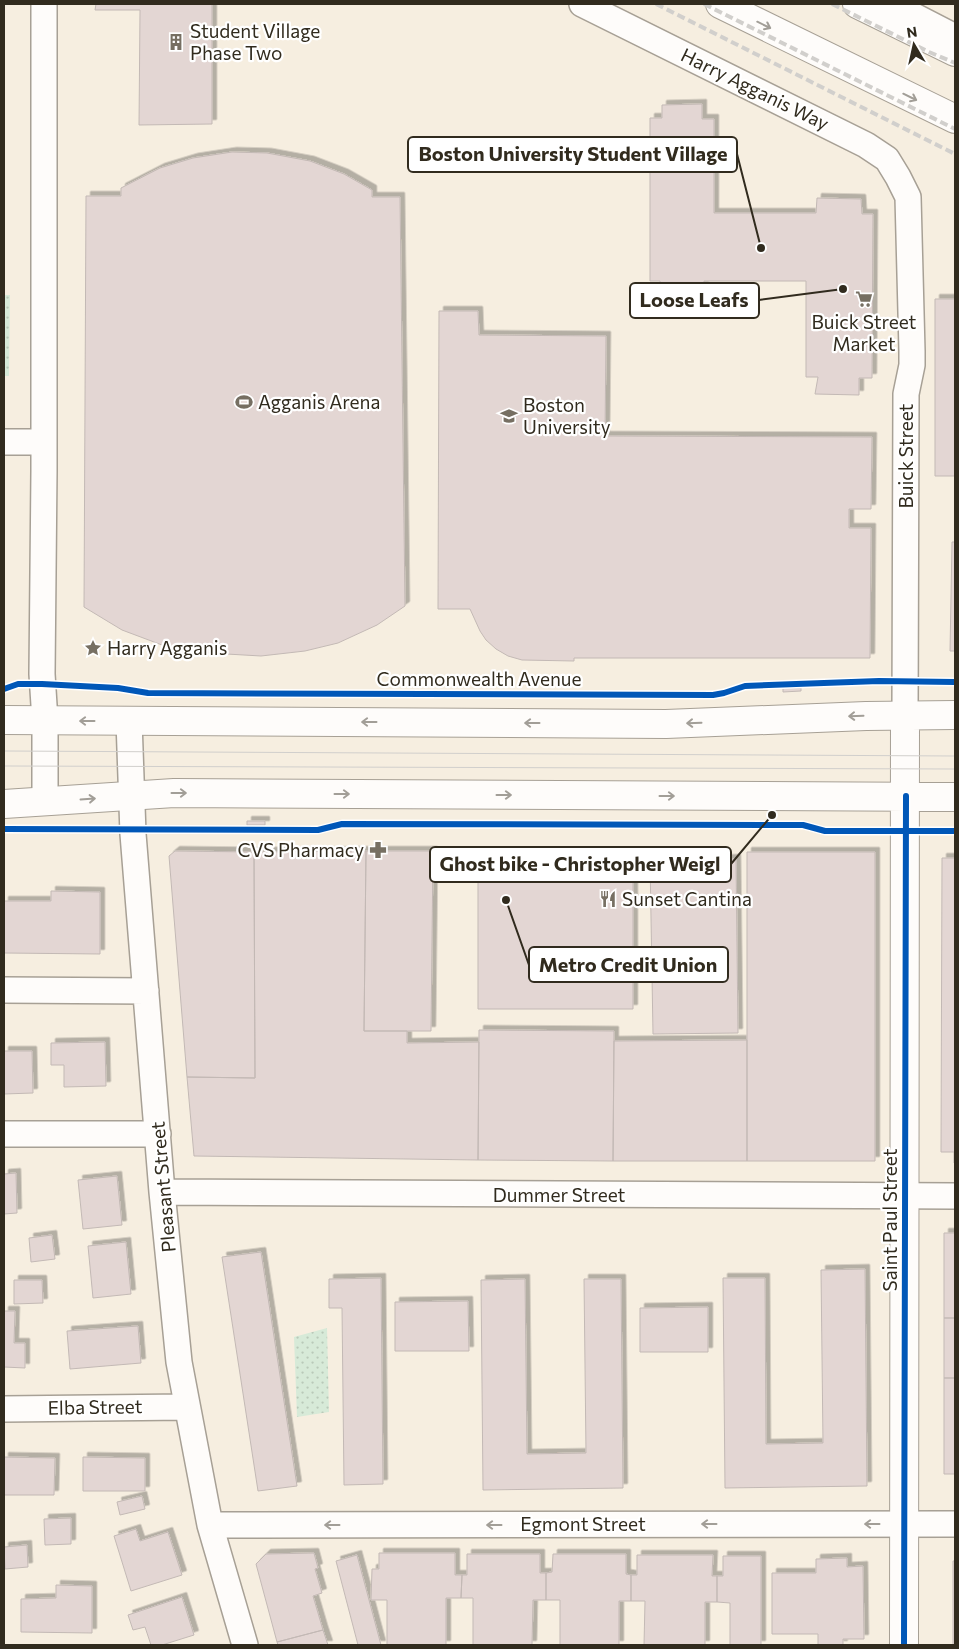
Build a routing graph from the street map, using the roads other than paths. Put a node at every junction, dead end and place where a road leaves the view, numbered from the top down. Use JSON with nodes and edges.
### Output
{"nodes":[{"id":1,"x":44,"y":4,"type":"edge"},
{"id":2,"x":582,"y":4,"type":"edge"},
{"id":3,"x":720,"y":4,"type":"edge"},
{"id":4,"x":857,"y":4,"type":"edge"},
{"id":5,"x":891,"y":4,"type":"edge"},
{"id":6,"x":955,"y":38,"type":"edge"},
{"id":7,"x":955,"y":52,"type":"edge"},
{"id":8,"x":955,"y":119,"type":"edge"},
{"id":9,"x":908,"y":197,"type":"joint"},
{"id":10,"x":4,"y":442,"type":"edge"},
{"id":11,"x":44,"y":442,"type":"junction"},
{"id":12,"x":955,"y":715,"type":"edge"},
{"id":13,"x":905,"y":716,"type":"junction"},
{"id":14,"x":4,"y":720,"type":"edge"},
{"id":15,"x":45,"y":720,"type":"junction"},
{"id":16,"x":128,"y":721,"type":"junction"},
{"id":17,"x":130,"y":796,"type":"junction"},
{"id":18,"x":906,"y":796,"type":"junction"},
{"id":19,"x":955,"y":796,"type":"edge"},
{"id":20,"x":45,"y":802,"type":"junction"},
{"id":21,"x":4,"y":804,"type":"edge"},
{"id":22,"x":4,"y":990,"type":"edge"},
{"id":23,"x":146,"y":991,"type":"junction"},
{"id":24,"x":4,"y":1134,"type":"edge"},
{"id":25,"x":158,"y":1134,"type":"junction"},
{"id":26,"x":162,"y":1192,"type":"junction"},
{"id":27,"x":955,"y":1196,"type":"edge"},
{"id":28,"x":905,"y":1197,"type":"junction"},
{"id":29,"x":186,"y":1407,"type":"junction"},
{"id":30,"x":4,"y":1409,"type":"edge"},
{"id":31,"x":904,"y":1524,"type":"junction"},
{"id":32,"x":955,"y":1524,"type":"edge"},
{"id":33,"x":210,"y":1525,"type":"junction"},
{"id":34,"x":245,"y":1645,"type":"edge"},
{"id":35,"x":904,"y":1645,"type":"edge"}],
"edges":[{"from":1,"to":11,"type":"street"},
{"from":2,"to":9,"type":"street","name":"Harry Agganis Way"},
{"from":3,"to":8,"type":"main road","one_way":true},
{"from":4,"to":7,"type":"main road"},
{"from":5,"to":6,"type":"street"},
{"from":9,"to":13,"type":"street","name":"Buick Street"},
{"from":10,"to":11,"type":"street"},
{"from":11,"to":15,"type":"street"},
{"from":12,"to":13,"type":"main road"},
{"from":13,"to":16,"type":"main road","one_way":true},
{"from":13,"to":18,"type":"main road","name":"Saint Paul Street"},
{"from":14,"to":15,"type":"main road"},
{"from":16,"to":15,"type":"main road","one_way":true},
{"from":15,"to":20,"type":"street"},
{"from":16,"to":17,"type":"street","name":"Pleasant Street"},
{"from":17,"to":18,"type":"main road","one_way":true},
{"from":20,"to":17,"type":"main road","one_way":true},
{"from":17,"to":23,"type":"street","name":"Pleasant Street"},
{"from":18,"to":19,"type":"main road"},
{"from":18,"to":28,"type":"main road","name":"Saint Paul Street"},
{"from":20,"to":21,"type":"main road"},
{"from":22,"to":23,"type":"street"},
{"from":23,"to":25,"type":"street","name":"Pleasant Street"},
{"from":24,"to":25,"type":"street"},
{"from":25,"to":26,"type":"street","name":"Pleasant Street"},
{"from":26,"to":28,"type":"street","name":"Dummer Street"},
{"from":26,"to":29,"type":"street","name":"Pleasant Street"},
{"from":27,"to":28,"type":"street","name":"Dummer Street"},
{"from":28,"to":31,"type":"main road","name":"Saint Paul Street"},
{"from":29,"to":30,"type":"street","name":"Elba Street"},
{"from":29,"to":33,"type":"street","name":"Pleasant Street"},
{"from":31,"to":32,"type":"street","name":"Egmont Street"},
{"from":31,"to":33,"type":"street","name":"Egmont Street","one_way":true},
{"from":31,"to":35,"type":"main road","name":"Saint Paul Street"},
{"from":33,"to":34,"type":"street","name":"Pleasant Street"}]}
